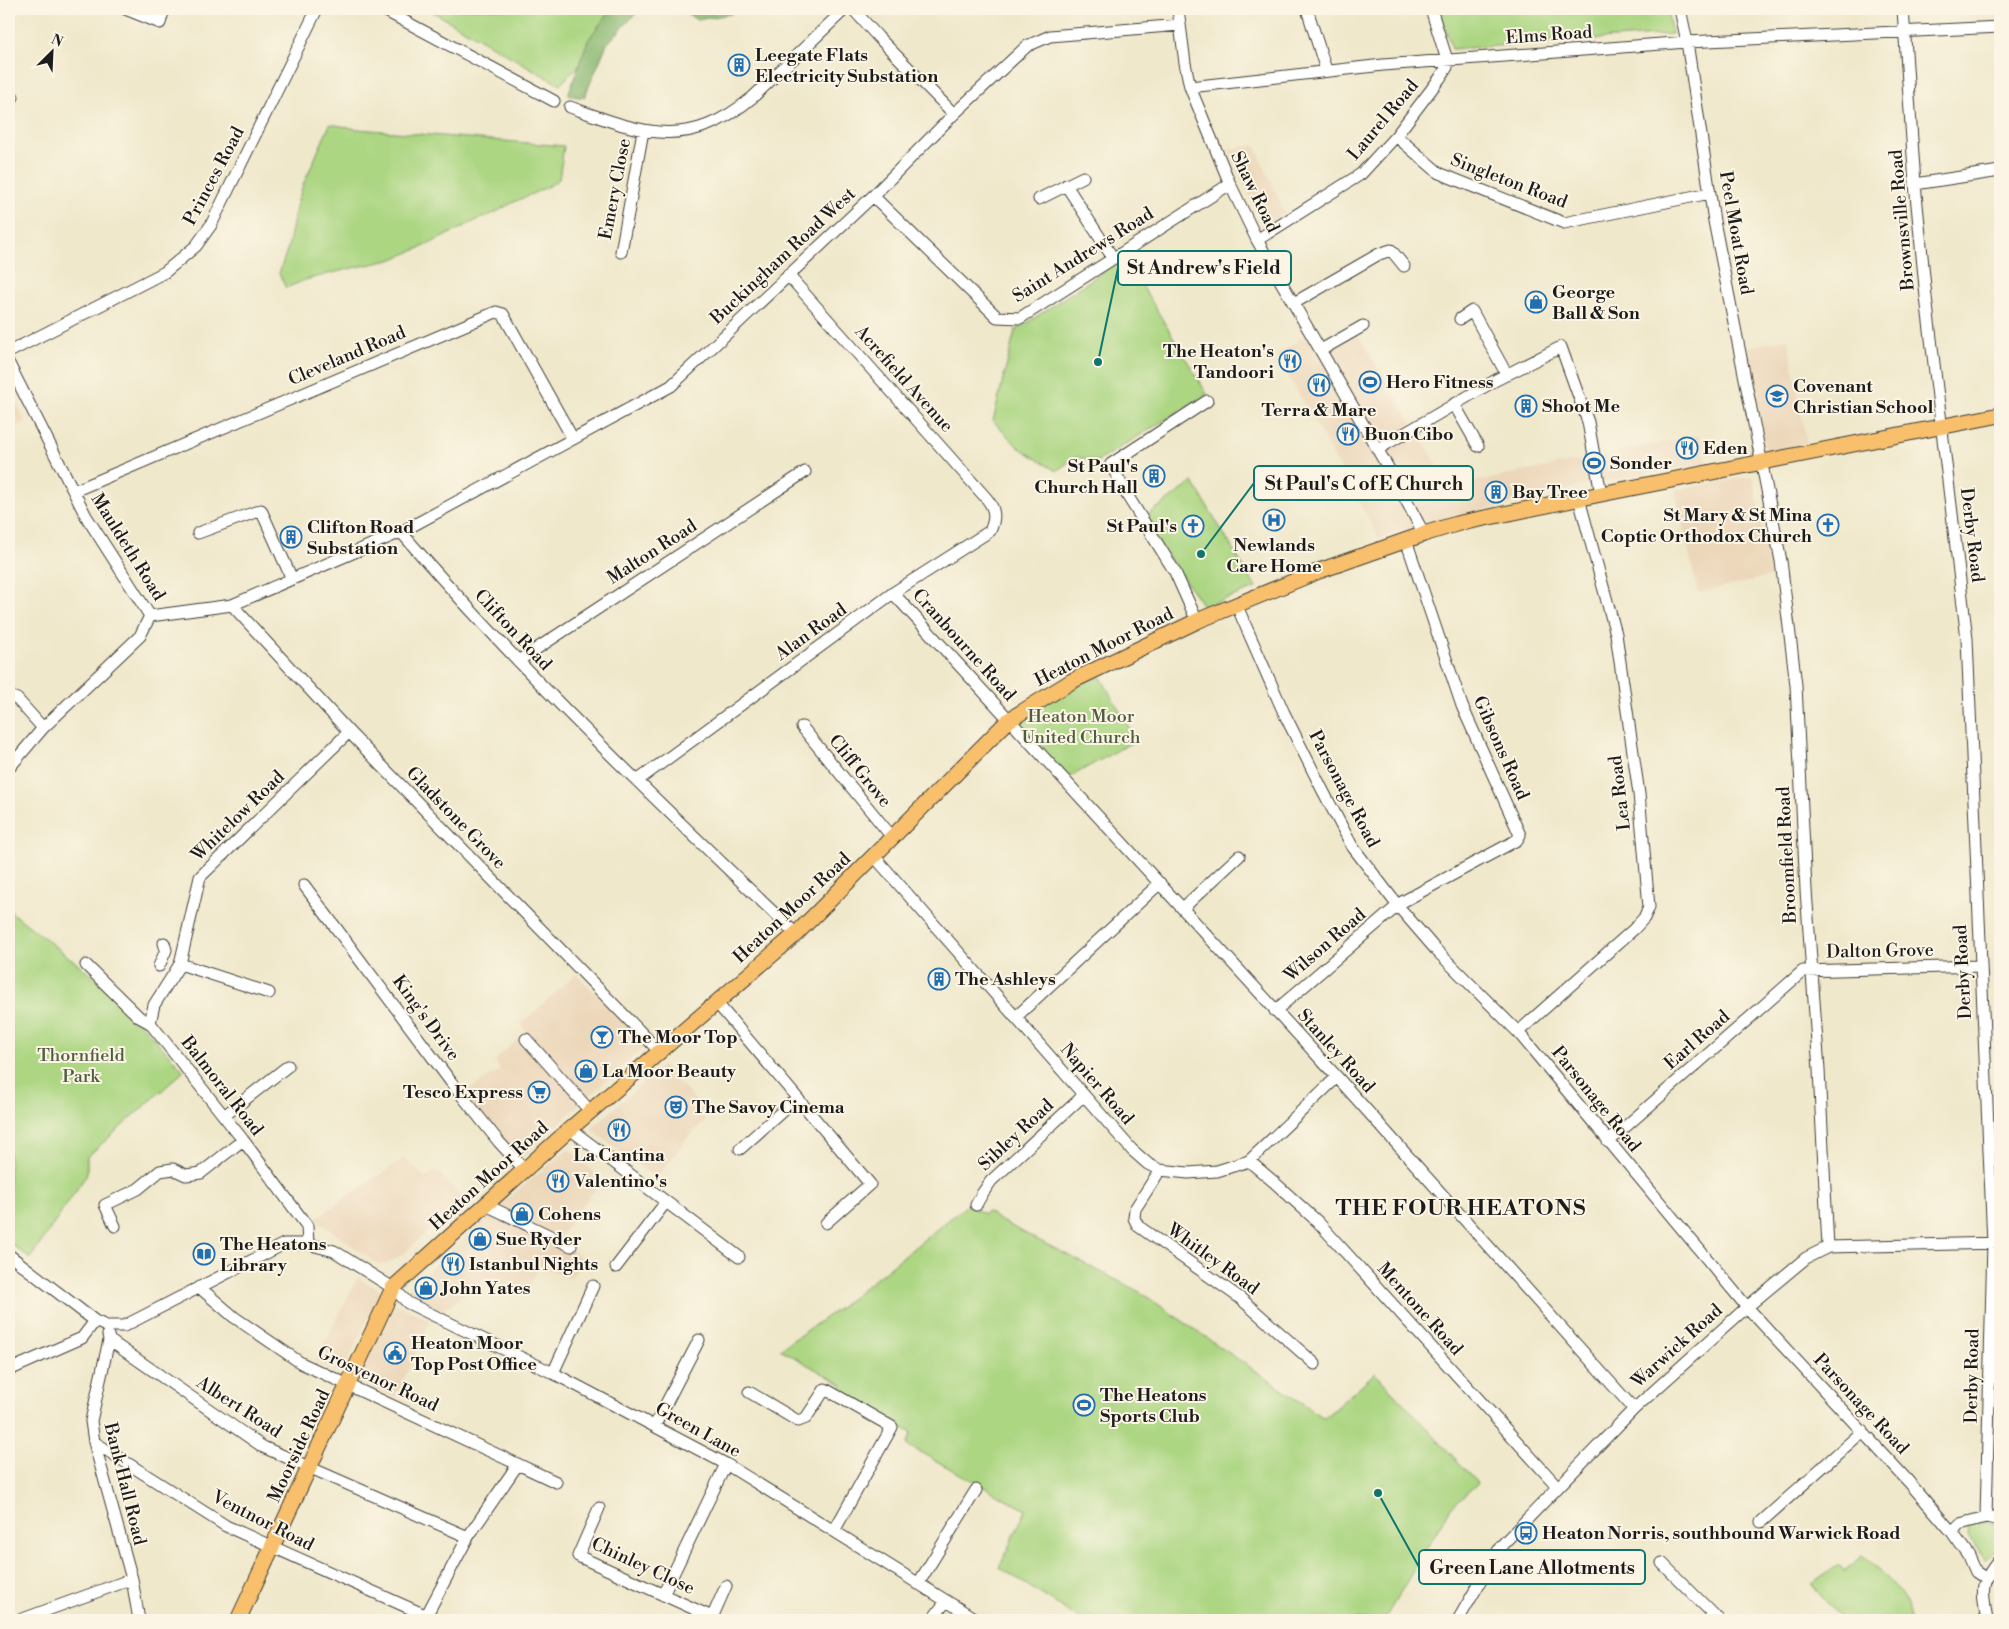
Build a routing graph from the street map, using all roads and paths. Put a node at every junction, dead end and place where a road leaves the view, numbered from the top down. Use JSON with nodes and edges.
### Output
{"nodes":[{"id":1,"x":125,"y":9,"type":"edge"},
{"id":2,"x":164,"y":9,"type":"edge"},
{"id":3,"x":317,"y":9,"type":"edge"},
{"id":4,"x":382,"y":9,"type":"edge"},
{"id":5,"x":845,"y":9,"type":"edge"},
{"id":6,"x":853,"y":9,"type":"edge"},
{"id":7,"x":1178,"y":9,"type":"edge"},
{"id":8,"x":1307,"y":9,"type":"edge"},
{"id":9,"x":1431,"y":9,"type":"edge"},
{"id":10,"x":1680,"y":9,"type":"edge"},
{"id":11,"x":1903,"y":9,"type":"edge"},
{"id":12,"x":1180,"y":25,"type":"junction"},
{"id":13,"x":2000,"y":27,"type":"edge"},
{"id":14,"x":1904,"y":31,"type":"junction"},
{"id":15,"x":1688,"y":42,"type":"junction"},
{"id":16,"x":1447,"y":60,"type":"junction"},
{"id":17,"x":1326,"y":70,"type":"junction"},
{"id":18,"x":1190,"y":87,"type":"junction"},
{"id":19,"x":554,"y":101,"type":"dead end"},
{"id":20,"x":570,"y":107,"type":"dead end"},
{"id":21,"x":954,"y":114,"type":"junction"},
{"id":22,"x":644,"y":131,"type":"junction"},
{"id":23,"x":1396,"y":136,"type":"junction"},
{"id":24,"x":2000,"y":171,"type":"edge"},
{"id":25,"x":1083,"y":177,"type":"dead end"},
{"id":26,"x":1230,"y":184,"type":"junction"},
{"id":27,"x":1915,"y":184,"type":"junction"},
{"id":28,"x":1066,"y":185,"type":"junction"},
{"id":29,"x":1710,"y":193,"type":"junction"},
{"id":30,"x":873,"y":196,"type":"junction"},
{"id":31,"x":1039,"y":199,"type":"dead end"},
{"id":32,"x":1258,"y":240,"type":"junction"},
{"id":33,"x":621,"y":252,"type":"dead end"},
{"id":34,"x":1113,"y":258,"type":"junction"},
{"id":35,"x":1404,"y":266,"type":"dead end"},
{"id":36,"x":788,"y":275,"type":"junction"},
{"id":37,"x":1294,"y":303,"type":"junction"},
{"id":38,"x":1460,"y":319,"type":"dead end"},
{"id":39,"x":1362,"y":326,"type":"dead end"},
{"id":40,"x":1321,"y":350,"type":"junction"},
{"id":41,"x":9,"y":352,"type":"edge"},
{"id":42,"x":9,"y":364,"type":"edge"},
{"id":43,"x":1507,"y":374,"type":"junction"},
{"id":44,"x":1207,"y":401,"type":"dead end"},
{"id":45,"x":1454,"y":404,"type":"junction"},
{"id":46,"x":2000,"y":415,"type":"edge"},
{"id":47,"x":1941,"y":427,"type":"junction"},
{"id":48,"x":573,"y":439,"type":"junction"},
{"id":49,"x":1478,"y":446,"type":"dead end"},
{"id":50,"x":1378,"y":448,"type":"junction"},
{"id":51,"x":1761,"y":462,"type":"junction"},
{"id":52,"x":805,"y":472,"type":"dead end"},
{"id":53,"x":74,"y":491,"type":"junction"},
{"id":54,"x":1601,"y":494,"type":"junction"},
{"id":55,"x":1579,"y":499,"type":"junction"},
{"id":56,"x":994,"y":508,"type":"joint"},
{"id":57,"x":401,"y":532,"type":"junction"},
{"id":58,"x":198,"y":533,"type":"dead end"},
{"id":59,"x":1424,"y":534,"type":"junction"},
{"id":60,"x":1406,"y":540,"type":"junction"},
{"id":61,"x":292,"y":579,"type":"junction"},
{"id":62,"x":893,"y":593,"type":"junction"},
{"id":63,"x":1236,"y":604,"type":"junction"},
{"id":64,"x":232,"y":605,"type":"junction"},
{"id":65,"x":150,"y":616,"type":"junction"},
{"id":66,"x":1197,"y":621,"type":"junction"},
{"id":67,"x":518,"y":661,"type":"junction"},
{"id":68,"x":9,"y":696,"type":"edge"},
{"id":69,"x":1009,"y":720,"type":"junction"},
{"id":70,"x":802,"y":727,"type":"dead end"},
{"id":71,"x":43,"y":728,"type":"junction"},
{"id":72,"x":349,"y":732,"type":"junction"},
{"id":73,"x":9,"y":768,"type":"edge"},
{"id":74,"x":637,"y":781,"type":"junction"},
{"id":75,"x":892,"y":838,"type":"junction"},
{"id":76,"x":874,"y":856,"type":"junction"},
{"id":77,"x":1239,"y":856,"type":"dead end"},
{"id":78,"x":1160,"y":883,"type":"junction"},
{"id":79,"x":304,"y":885,"type":"dead end"},
{"id":80,"x":1398,"y":906,"type":"junction"},
{"id":81,"x":1183,"y":908,"type":"junction"},
{"id":82,"x":796,"y":934,"type":"junction"},
{"id":83,"x":180,"y":962,"type":"junction"},
{"id":84,"x":86,"y":965,"type":"dead end"},
{"id":85,"x":159,"y":966,"type":"dead end"},
{"id":86,"x":1980,"y":966,"type":"junction"},
{"id":87,"x":1811,"y":970,"type":"junction"},
{"id":88,"x":269,"y":993,"type":"dead end"},
{"id":89,"x":716,"y":1002,"type":"junction"},
{"id":90,"x":1275,"y":1010,"type":"junction"},
{"id":91,"x":1016,"y":1017,"type":"junction"},
{"id":92,"x":150,"y":1023,"type":"junction"},
{"id":93,"x":1518,"y":1032,"type":"junction"},
{"id":94,"x":526,"y":1039,"type":"dead end"},
{"id":95,"x":659,"y":1051,"type":"junction"},
{"id":96,"x":288,"y":1066,"type":"dead end"},
{"id":97,"x":1337,"y":1077,"type":"junction"},
{"id":98,"x":1084,"y":1095,"type":"junction"},
{"id":99,"x":797,"y":1098,"type":"junction"},
{"id":100,"x":590,"y":1111,"type":"junction"},
{"id":101,"x":224,"y":1116,"type":"junction"},
{"id":102,"x":570,"y":1129,"type":"junction"},
{"id":103,"x":243,"y":1140,"type":"junction"},
{"id":104,"x":1608,"y":1142,"type":"junction"},
{"id":105,"x":740,"y":1149,"type":"dead end"},
{"id":106,"x":1249,"y":1161,"type":"junction"},
{"id":107,"x":524,"y":1169,"type":"junction"},
{"id":108,"x":1160,"y":1170,"type":"junction"},
{"id":109,"x":666,"y":1202,"type":"junction"},
{"id":110,"x":486,"y":1205,"type":"junction"},
{"id":111,"x":976,"y":1205,"type":"dead end"},
{"id":112,"x":826,"y":1223,"type":"dead end"},
{"id":113,"x":115,"y":1226,"type":"dead end"},
{"id":114,"x":1996,"y":1243,"type":"edge"},
{"id":115,"x":308,"y":1244,"type":"junction"},
{"id":116,"x":571,"y":1246,"type":"dead end"},
{"id":117,"x":1828,"y":1247,"type":"junction"},
{"id":118,"x":9,"y":1255,"type":"edge"},
{"id":119,"x":738,"y":1258,"type":"dead end"},
{"id":120,"x":616,"y":1267,"type":"dead end"},
{"id":121,"x":593,"y":1286,"type":"dead end"},
{"id":122,"x":199,"y":1287,"type":"junction"},
{"id":123,"x":393,"y":1288,"type":"junction"},
{"id":124,"x":1747,"y":1307,"type":"junction"},
{"id":125,"x":100,"y":1324,"type":"junction"},
{"id":126,"x":109,"y":1340,"type":"junction"},
{"id":127,"x":699,"y":1340,"type":"dead end"},
{"id":128,"x":1315,"y":1364,"type":"dead end"},
{"id":129,"x":9,"y":1370,"type":"edge"},
{"id":130,"x":552,"y":1373,"type":"junction"},
{"id":131,"x":348,"y":1385,"type":"junction"},
{"id":132,"x":749,"y":1392,"type":"dead end"},
{"id":133,"x":1634,"y":1409,"type":"junction"},
{"id":134,"x":655,"y":1425,"type":"junction"},
{"id":135,"x":1863,"y":1431,"type":"junction"},
{"id":136,"x":94,"y":1442,"type":"junction"},
{"id":137,"x":518,"y":1464,"type":"junction"},
{"id":138,"x":726,"y":1464,"type":"junction"},
{"id":139,"x":310,"y":1467,"type":"junction"},
{"id":140,"x":556,"y":1482,"type":"dead end"},
{"id":141,"x":1558,"y":1487,"type":"junction"},
{"id":142,"x":976,"y":1490,"type":"dead end"},
{"id":143,"x":599,"y":1508,"type":"dead end"},
{"id":144,"x":1986,"y":1517,"type":"junction"},
{"id":145,"x":2000,"y":1520,"type":"edge"},
{"id":146,"x":1761,"y":1522,"type":"dead end"},
{"id":147,"x":834,"y":1531,"type":"junction"},
{"id":148,"x":1952,"y":1532,"type":"junction"},
{"id":149,"x":468,"y":1537,"type":"junction"},
{"id":150,"x":271,"y":1547,"type":"junction"},
{"id":151,"x":2000,"y":1559,"type":"edge"},
{"id":152,"x":1662,"y":1563,"type":"dead end"},
{"id":153,"x":1986,"y":1578,"type":"junction"},
{"id":154,"x":132,"y":1579,"type":"junction"},
{"id":155,"x":918,"y":1584,"type":"junction"},
{"id":156,"x":726,"y":1586,"type":"dead end"},
{"id":157,"x":663,"y":1594,"type":"junction"},
{"id":158,"x":946,"y":1601,"type":"junction"},
{"id":159,"x":424,"y":1618,"type":"edge"},
{"id":160,"x":711,"y":1619,"type":"edge"},
{"id":161,"x":20,"y":1620,"type":"edge"},
{"id":162,"x":139,"y":1620,"type":"edge"},
{"id":163,"x":238,"y":1620,"type":"edge"},
{"id":164,"x":932,"y":1620,"type":"edge"},
{"id":165,"x":977,"y":1620,"type":"edge"},
{"id":166,"x":1458,"y":1620,"type":"edge"},
{"id":167,"x":1719,"y":1620,"type":"edge"},
{"id":168,"x":1987,"y":1620,"type":"edge"}],
"edges":[{"from":1,"to":2,"type":"street"},
{"from":3,"to":41,"type":"street","name":"Princes Road"},
{"from":4,"to":19,"type":"street"},
{"from":5,"to":22,"type":"street"},
{"from":6,"to":21,"type":"street"},
{"from":7,"to":12,"type":"street","name":"Shaw Road"},
{"from":8,"to":17,"type":"street"},
{"from":9,"to":16,"type":"street"},
{"from":10,"to":15,"type":"street","name":"Peel Moat Road"},
{"from":11,"to":14,"type":"street","name":"Brownsville Road"},
{"from":12,"to":18,"type":"street","name":"Shaw Road"},
{"from":12,"to":21,"type":"street","name":"Buckingham Road West"},
{"from":13,"to":14,"type":"street","name":"Elms Road"},
{"from":14,"to":15,"type":"street","name":"Elms Road"},
{"from":14,"to":27,"type":"street","name":"Brownsville Road"},
{"from":15,"to":16,"type":"street","name":"Elms Road"},
{"from":15,"to":29,"type":"street","name":"Peel Moat Road"},
{"from":16,"to":17,"type":"street","name":"Elms Road"},
{"from":16,"to":23,"type":"street","name":"Laurel Road"},
{"from":17,"to":18,"type":"street","name":"Elms Road"},
{"from":18,"to":26,"type":"street","name":"Shaw Road"},
{"from":20,"to":22,"type":"street"},
{"from":21,"to":30,"type":"street","name":"Buckingham Road West"},
{"from":22,"to":33,"type":"street","name":"Emery Close"},
{"from":23,"to":29,"type":"street","name":"Singleton Road"},
{"from":23,"to":32,"type":"street","name":"Laurel Road"},
{"from":24,"to":27,"type":"street"},
{"from":25,"to":28,"type":"street"},
{"from":26,"to":32,"type":"street","name":"Shaw Road"},
{"from":26,"to":34,"type":"street","name":"Saint Andrews Road"},
{"from":27,"to":47,"type":"street","name":"Brownsville Road"},
{"from":28,"to":31,"type":"street"},
{"from":28,"to":34,"type":"street"},
{"from":29,"to":51,"type":"street","name":"Peel Moat Road"},
{"from":30,"to":34,"type":"street","name":"Saint Andrews Road"},
{"from":30,"to":36,"type":"street","name":"Buckingham Road West"},
{"from":32,"to":37,"type":"street","name":"Shaw Road"},
{"from":35,"to":37,"type":"street"},
{"from":36,"to":48,"type":"street","name":"Buckingham Road West"},
{"from":36,"to":56,"type":"street","name":"Acrefield Avenue"},
{"from":37,"to":40,"type":"street","name":"Shaw Road"},
{"from":38,"to":43,"type":"street"},
{"from":39,"to":40,"type":"street"},
{"from":40,"to":50,"type":"street","name":"Shaw Road"},
{"from":42,"to":53,"type":"street","name":"Mauldeth Road"},
{"from":43,"to":45,"type":"street"},
{"from":43,"to":54,"type":"street"},
{"from":44,"to":66,"type":"street"},
{"from":45,"to":49,"type":"street"},
{"from":45,"to":50,"type":"street"},
{"from":46,"to":47,"type":"main road","name":"Heaton Moor Road"},
{"from":47,"to":51,"type":"main road","name":"Heaton Moor Road"},
{"from":47,"to":86,"type":"street","name":"Derby Road"},
{"from":48,"to":53,"type":"street","name":"Cleveland Road"},
{"from":48,"to":57,"type":"street","name":"Buckingham Road West"},
{"from":50,"to":59,"type":"street","name":"Shaw Road"},
{"from":51,"to":54,"type":"main road","name":"Heaton Moor Road"},
{"from":51,"to":87,"type":"street","name":"Broomfield Road"},
{"from":52,"to":67,"type":"street","name":"Malton Road"},
{"from":53,"to":65,"type":"street","name":"Mauldeth Road"},
{"from":54,"to":55,"type":"main road","name":"Heaton Moor Road"},
{"from":55,"to":59,"type":"main road","name":"Heaton Moor Road"},
{"from":55,"to":93,"type":"street","name":"Lea Road"},
{"from":56,"to":62,"type":"street","name":"Alan Road"},
{"from":57,"to":61,"type":"street"},
{"from":57,"to":67,"type":"street","name":"Clifton Road"},
{"from":58,"to":61,"type":"street"},
{"from":59,"to":60,"type":"main road","name":"Heaton Moor Road"},
{"from":60,"to":63,"type":"main road","name":"Heaton Moor Road"},
{"from":60,"to":80,"type":"street","name":"Gibsons Road"},
{"from":61,"to":64,"type":"street"},
{"from":62,"to":69,"type":"street","name":"Cranbourne Road"},
{"from":62,"to":74,"type":"street","name":"Alan Road"},
{"from":63,"to":66,"type":"main road","name":"Heaton Moor Road"},
{"from":63,"to":80,"type":"street","name":"Parsonage Road"},
{"from":64,"to":65,"type":"street"},
{"from":64,"to":72,"type":"street","name":"Gladstone Grove"},
{"from":65,"to":71,"type":"street","name":"Mauldeth Road"},
{"from":66,"to":69,"type":"main road","name":"Heaton Moor Road"},
{"from":67,"to":74,"type":"street","name":"Clifton Road"},
{"from":68,"to":71,"type":"street"},
{"from":69,"to":75,"type":"main road","name":"Heaton Moor Road"},
{"from":69,"to":78,"type":"street","name":"Stanley Road"},
{"from":70,"to":75,"type":"street","name":"Cliff Grove"},
{"from":71,"to":73,"type":"street","name":"Mauldeth Road"},
{"from":72,"to":83,"type":"street","name":"Whitelow Road"},
{"from":72,"to":95,"type":"street","name":"Gladstone Grove"},
{"from":74,"to":82,"type":"street","name":"Clifton Road"},
{"from":75,"to":76,"type":"main road","name":"Heaton Moor Road"},
{"from":76,"to":82,"type":"main road","name":"Heaton Moor Road"},
{"from":76,"to":91,"type":"street","name":"Napier Road"},
{"from":77,"to":81,"type":"street"},
{"from":78,"to":81,"type":"street","name":"Stanley Road"},
{"from":78,"to":91,"type":"street"},
{"from":79,"to":107,"type":"street","name":"King's Drive"},
{"from":80,"to":90,"type":"street","name":"Wilson Road"},
{"from":80,"to":93,"type":"street","name":"Parsonage Road"},
{"from":81,"to":90,"type":"street","name":"Stanley Road"},
{"from":82,"to":89,"type":"main road","name":"Heaton Moor Road"},
{"from":83,"to":85,"type":"street"},
{"from":83,"to":88,"type":"street"},
{"from":83,"to":92,"type":"street","name":"Whitelow Road"},
{"from":84,"to":92,"type":"street","name":"Balmoral Road"},
{"from":86,"to":87,"type":"street","name":"Dalton Grove"},
{"from":86,"to":114,"type":"street","name":"Derby Road"},
{"from":87,"to":104,"type":"street","name":"Earl Road"},
{"from":87,"to":117,"type":"street","name":"Broomfield Road"},
{"from":89,"to":95,"type":"main road","name":"Heaton Moor Road"},
{"from":89,"to":99,"type":"street"},
{"from":90,"to":97,"type":"street","name":"Stanley Road"},
{"from":91,"to":98,"type":"street","name":"Napier Road"},
{"from":92,"to":101,"type":"street","name":"Balmoral Road"},
{"from":93,"to":104,"type":"street","name":"Parsonage Road"},
{"from":94,"to":100,"type":"street"},
{"from":95,"to":100,"type":"main road","name":"Heaton Moor Road"},
{"from":96,"to":101,"type":"street"},
{"from":97,"to":106,"type":"street","name":"Napier Road"},
{"from":97,"to":133,"type":"street","name":"Stanley Road"},
{"from":98,"to":108,"type":"street","name":"Napier Road"},
{"from":98,"to":111,"type":"street","name":"Sibley Road"},
{"from":99,"to":105,"type":"street"},
{"from":99,"to":112,"type":"street"},
{"from":100,"to":102,"type":"main road","name":"Heaton Moor Road"},
{"from":101,"to":103,"type":"street","name":"Balmoral Road"},
{"from":102,"to":107,"type":"main road","name":"Heaton Moor Road"},
{"from":102,"to":109,"type":"street"},
{"from":103,"to":113,"type":"street"},
{"from":103,"to":115,"type":"street","name":"Balmoral Road"},
{"from":104,"to":124,"type":"street","name":"Parsonage Road"},
{"from":106,"to":108,"type":"street","name":"Napier Road"},
{"from":106,"to":141,"type":"street","name":"Mentone Road"},
{"from":107,"to":110,"type":"main road","name":"Heaton Moor Road"},
{"from":108,"to":128,"type":"street","name":"Whitley Road"},
{"from":109,"to":119,"type":"street"},
{"from":109,"to":120,"type":"street"},
{"from":110,"to":116,"type":"street"},
{"from":110,"to":123,"type":"main road","name":"Heaton Moor Road"},
{"from":114,"to":117,"type":"street","name":"Warwick Road"},
{"from":114,"to":144,"type":"street","name":"Derby Road"},
{"from":115,"to":122,"type":"street","name":"Green Lane"},
{"from":115,"to":123,"type":"street","name":"Green Lane"},
{"from":117,"to":124,"type":"street","name":"Warwick Road"},
{"from":118,"to":125,"type":"street"},
{"from":121,"to":130,"type":"street"},
{"from":122,"to":125,"type":"street","name":"Green Lane"},
{"from":122,"to":131,"type":"street","name":"Grosvenor Road"},
{"from":123,"to":130,"type":"street","name":"Green Lane"},
{"from":123,"to":131,"type":"main road","name":"Moorside Road"},
{"from":124,"to":133,"type":"street","name":"Warwick Road"},
{"from":124,"to":135,"type":"street","name":"Parsonage Road"},
{"from":125,"to":126,"type":"street","name":"Bank Hall Road"},
{"from":125,"to":129,"type":"street"},
{"from":126,"to":136,"type":"street","name":"Bank Hall Road"},
{"from":126,"to":139,"type":"street","name":"Albert Road"},
{"from":127,"to":134,"type":"street"},
{"from":130,"to":134,"type":"street","name":"Green Lane"},
{"from":131,"to":137,"type":"street","name":"Grosvenor Road"},
{"from":131,"to":139,"type":"main road","name":"Moorside Road"},
{"from":132,"to":147,"type":"street"},
{"from":133,"to":141,"type":"street","name":"Warwick Road"},
{"from":134,"to":138,"type":"street","name":"Green Lane"},
{"from":135,"to":146,"type":"street"},
{"from":135,"to":148,"type":"street","name":"Parsonage Road"},
{"from":136,"to":150,"type":"street","name":"Ventnor Road"},
{"from":136,"to":154,"type":"street","name":"Bank Hall Road"},
{"from":137,"to":140,"type":"street","name":"Grosvenor Road"},
{"from":137,"to":149,"type":"street"},
{"from":138,"to":147,"type":"street","name":"Green Lane"},
{"from":138,"to":157,"type":"street"},
{"from":139,"to":149,"type":"street","name":"Albert Road"},
{"from":139,"to":150,"type":"main road","name":"Moorside Road"},
{"from":141,"to":166,"type":"street","name":"Warwick Road"},
{"from":142,"to":155,"type":"street"},
{"from":143,"to":157,"type":"street","name":"Chinley Close"},
{"from":144,"to":145,"type":"street"},
{"from":144,"to":148,"type":"street"},
{"from":147,"to":155,"type":"street","name":"Green Lane"},
{"from":148,"to":153,"type":"street","name":"Parsonage Road"},
{"from":149,"to":159,"type":"street"},
{"from":150,"to":159,"type":"street","name":"Ventnor Road"},
{"from":150,"to":163,"type":"main road","name":"Moorside Road"},
{"from":151,"to":153,"type":"street"},
{"from":152,"to":167,"type":"street"},
{"from":153,"to":168,"type":"street"},
{"from":154,"to":161,"type":"street"},
{"from":154,"to":162,"type":"street","name":"Bank Hall Road"},
{"from":155,"to":158,"type":"street","name":"Green Lane"},
{"from":156,"to":160,"type":"street"},
{"from":157,"to":160,"type":"street","name":"Chinley Close"},
{"from":158,"to":164,"type":"street"},
{"from":158,"to":165,"type":"street","name":"Green Lane"}]}
